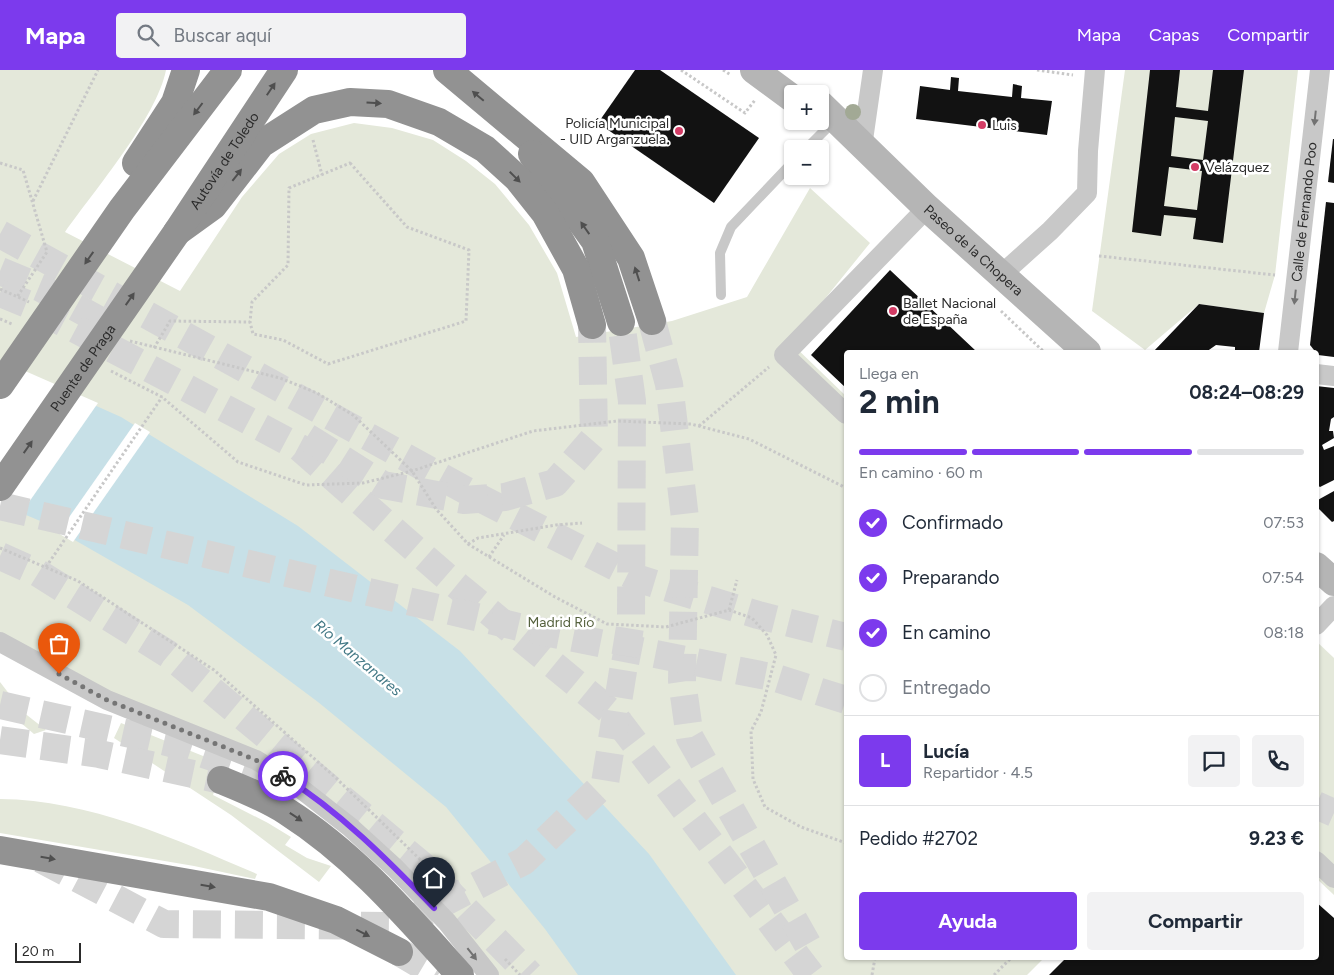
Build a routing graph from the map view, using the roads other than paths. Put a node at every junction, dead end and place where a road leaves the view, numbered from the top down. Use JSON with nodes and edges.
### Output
{"nodes":[{"id":1,"x":186,"y":70,"type":"edge"},
{"id":2,"x":228,"y":70,"type":"edge"},
{"id":3,"x":284,"y":70,"type":"edge"},
{"id":4,"x":447,"y":70,"type":"edge"},
{"id":5,"x":754,"y":70,"type":"edge"},
{"id":6,"x":780,"y":70,"type":"edge"},
{"id":7,"x":873,"y":70,"type":"edge"},
{"id":8,"x":1320,"y":70,"type":"edge"},
{"id":9,"x":1095,"y":74,"type":"edge"},
{"id":10,"x":798,"y":85,"type":"edge"},
{"id":11,"x":1326,"y":91,"type":"edge"},
{"id":12,"x":784,"y":92,"type":"edge"},
{"id":13,"x":510,"y":122,"type":"junction"},
{"id":14,"x":837,"y":126,"type":"edge"},
{"id":15,"x":818,"y":140,"type":"edge"},
{"id":16,"x":784,"y":171,"type":"edge"},
{"id":17,"x":927,"y":208,"type":"junction"},
{"id":18,"x":120,"y":213,"type":"junction"},
{"id":19,"x":170,"y":240,"type":"junction"},
{"id":20,"x":1002,"y":274,"type":"junction"},
{"id":21,"x":720,"y":295,"type":"dead end"},
{"id":22,"x":652,"y":321,"type":"tunnel mouth"},
{"id":23,"x":621,"y":322,"type":"tunnel mouth"},
{"id":24,"x":592,"y":325,"type":"tunnel mouth"},
{"id":25,"x":1085,"y":350,"type":"edge"},
{"id":26,"x":1288,"y":350,"type":"edge"},
{"id":27,"x":1319,"y":374,"type":"edge"},
{"id":28,"x":1334,"y":376,"type":"edge"},
{"id":29,"x":0,"y":385,"type":"edge"},
{"id":30,"x":844,"y":412,"type":"edge"},
{"id":31,"x":0,"y":487,"type":"edge"},
{"id":32,"x":1319,"y":569,"type":"edge"},
{"id":33,"x":1334,"y":582,"type":"edge"},
{"id":34,"x":1334,"y":606,"type":"edge"},
{"id":35,"x":1319,"y":622,"type":"edge"},
{"id":36,"x":0,"y":642,"type":"edge"},
{"id":37,"x":221,"y":780,"type":"tunnel mouth"},
{"id":38,"x":0,"y":850,"type":"edge"},
{"id":39,"x":1319,"y":864,"type":"edge"},
{"id":40,"x":1334,"y":878,"type":"edge"},
{"id":41,"x":399,"y":952,"type":"tunnel mouth"},
{"id":42,"x":460,"y":975,"type":"edge"},
{"id":43,"x":488,"y":975,"type":"edge"}],
"edges":[{"from":1,"to":18,"type":"highway"},
{"from":2,"to":18,"type":"highway","one_way":true},
{"from":19,"to":3,"type":"highway","name":"Autovía de Toledo","one_way":true},
{"from":13,"to":4,"type":"highway","one_way":true},
{"from":5,"to":12,"type":"street"},
{"from":6,"to":10,"type":"street"},
{"from":7,"to":14,"type":"street"},
{"from":8,"to":11,"type":"street","name":"Calle de Fernando Poo"},
{"from":9,"to":20,"type":"street"},
{"from":11,"to":26,"type":"street","name":"Calle de Fernando Poo","one_way":true},
{"from":22,"to":13,"type":"highway","one_way":true},
{"from":23,"to":13,"type":"highway","one_way":true},
{"from":14,"to":15,"type":"lane"},
{"from":14,"to":17,"type":"street","name":"Paseo de la Chopera"},
{"from":16,"to":21,"type":"lane"},
{"from":17,"to":20,"type":"street","name":"Paseo de la Chopera"},
{"from":17,"to":30,"type":"street"},
{"from":18,"to":29,"type":"highway","one_way":true},
{"from":19,"to":24,"type":"highway","one_way":true},
{"from":31,"to":19,"type":"highway","name":"Puente de Praga","one_way":true},
{"from":20,"to":25,"type":"street","name":"Paseo de la Chopera"},
{"from":27,"to":28,"type":"street"},
{"from":32,"to":33,"type":"street"},
{"from":34,"to":35,"type":"street"},
{"from":36,"to":43,"type":"street","one_way":true},
{"from":37,"to":42,"type":"highway","one_way":true},
{"from":38,"to":41,"type":"highway","one_way":true},
{"from":39,"to":40,"type":"street"}]}
